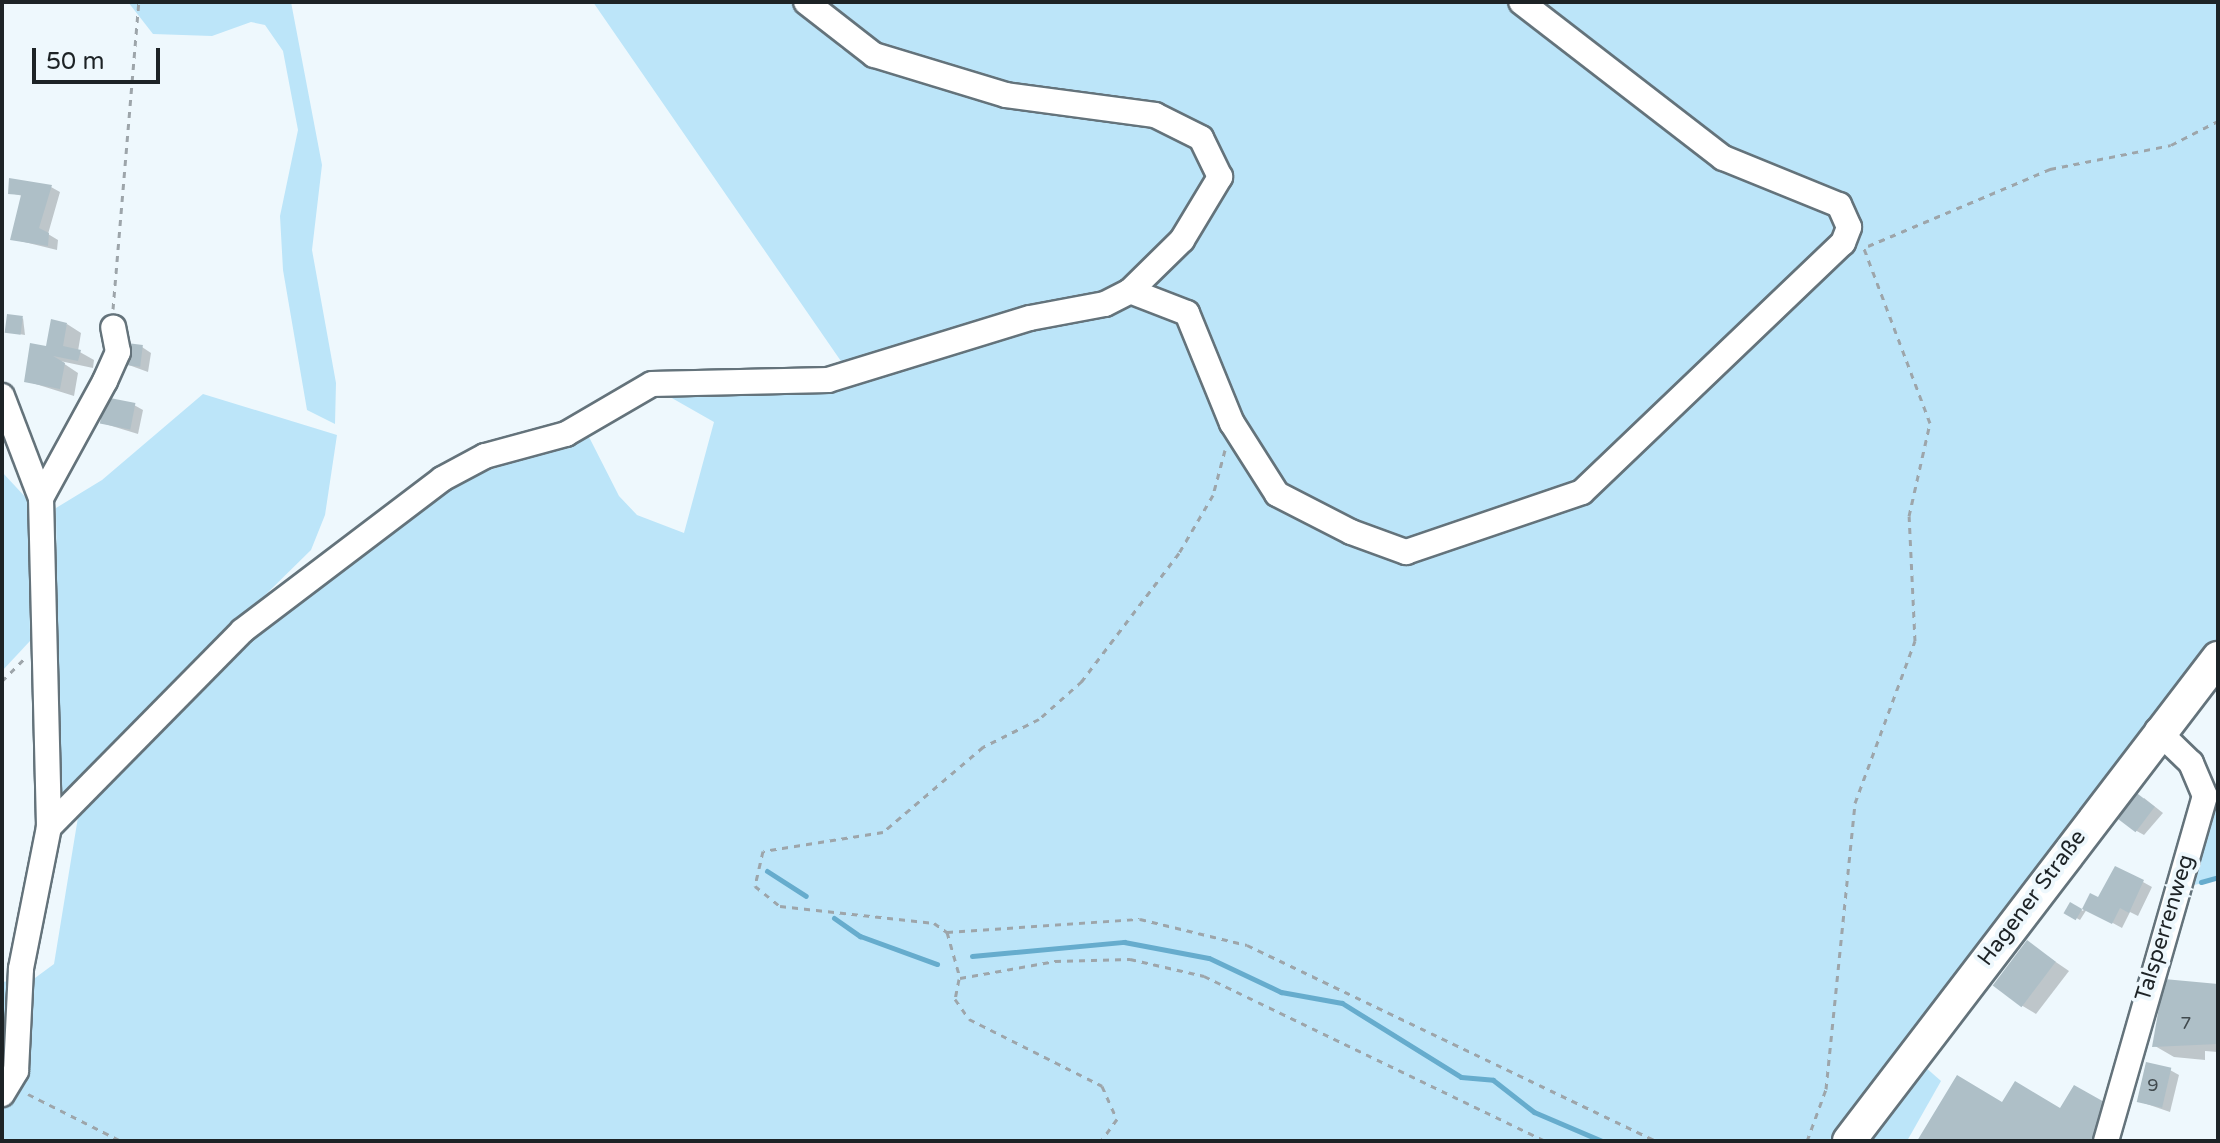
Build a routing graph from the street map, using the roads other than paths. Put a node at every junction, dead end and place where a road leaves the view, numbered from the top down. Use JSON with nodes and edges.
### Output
{"nodes":[{"id":1,"x":806,"y":2,"type":"edge"},
{"id":2,"x":1521,"y":2,"type":"edge"},
{"id":3,"x":1130,"y":291,"type":"junction"},
{"id":4,"x":113,"y":327,"type":"road end"},
{"id":5,"x":2,"y":396,"type":"edge"},
{"id":6,"x":41,"y":498,"type":"junction"},
{"id":7,"x":2218,"y":658,"type":"edge"},
{"id":8,"x":2157,"y":730,"type":"junction"},
{"id":9,"x":49,"y":827,"type":"junction"},
{"id":10,"x":5,"y":1089,"type":"edge"},
{"id":11,"x":1849,"y":1141,"type":"edge"},
{"id":12,"x":2106,"y":1141,"type":"edge"}],
"edges":[{"from":1,"to":3,"type":"street"},
{"from":2,"to":3,"type":"street"},
{"from":3,"to":9,"type":"street"},
{"from":4,"to":6,"type":"street"},
{"from":5,"to":6,"type":"street"},
{"from":6,"to":9,"type":"street"},
{"from":7,"to":8,"type":"main road","name":"Hagener Straße"},
{"from":8,"to":11,"type":"main road","name":"Hagener Straße"},
{"from":8,"to":12,"type":"street","name":"Talsperrenweg"},
{"from":9,"to":10,"type":"street"}]}
